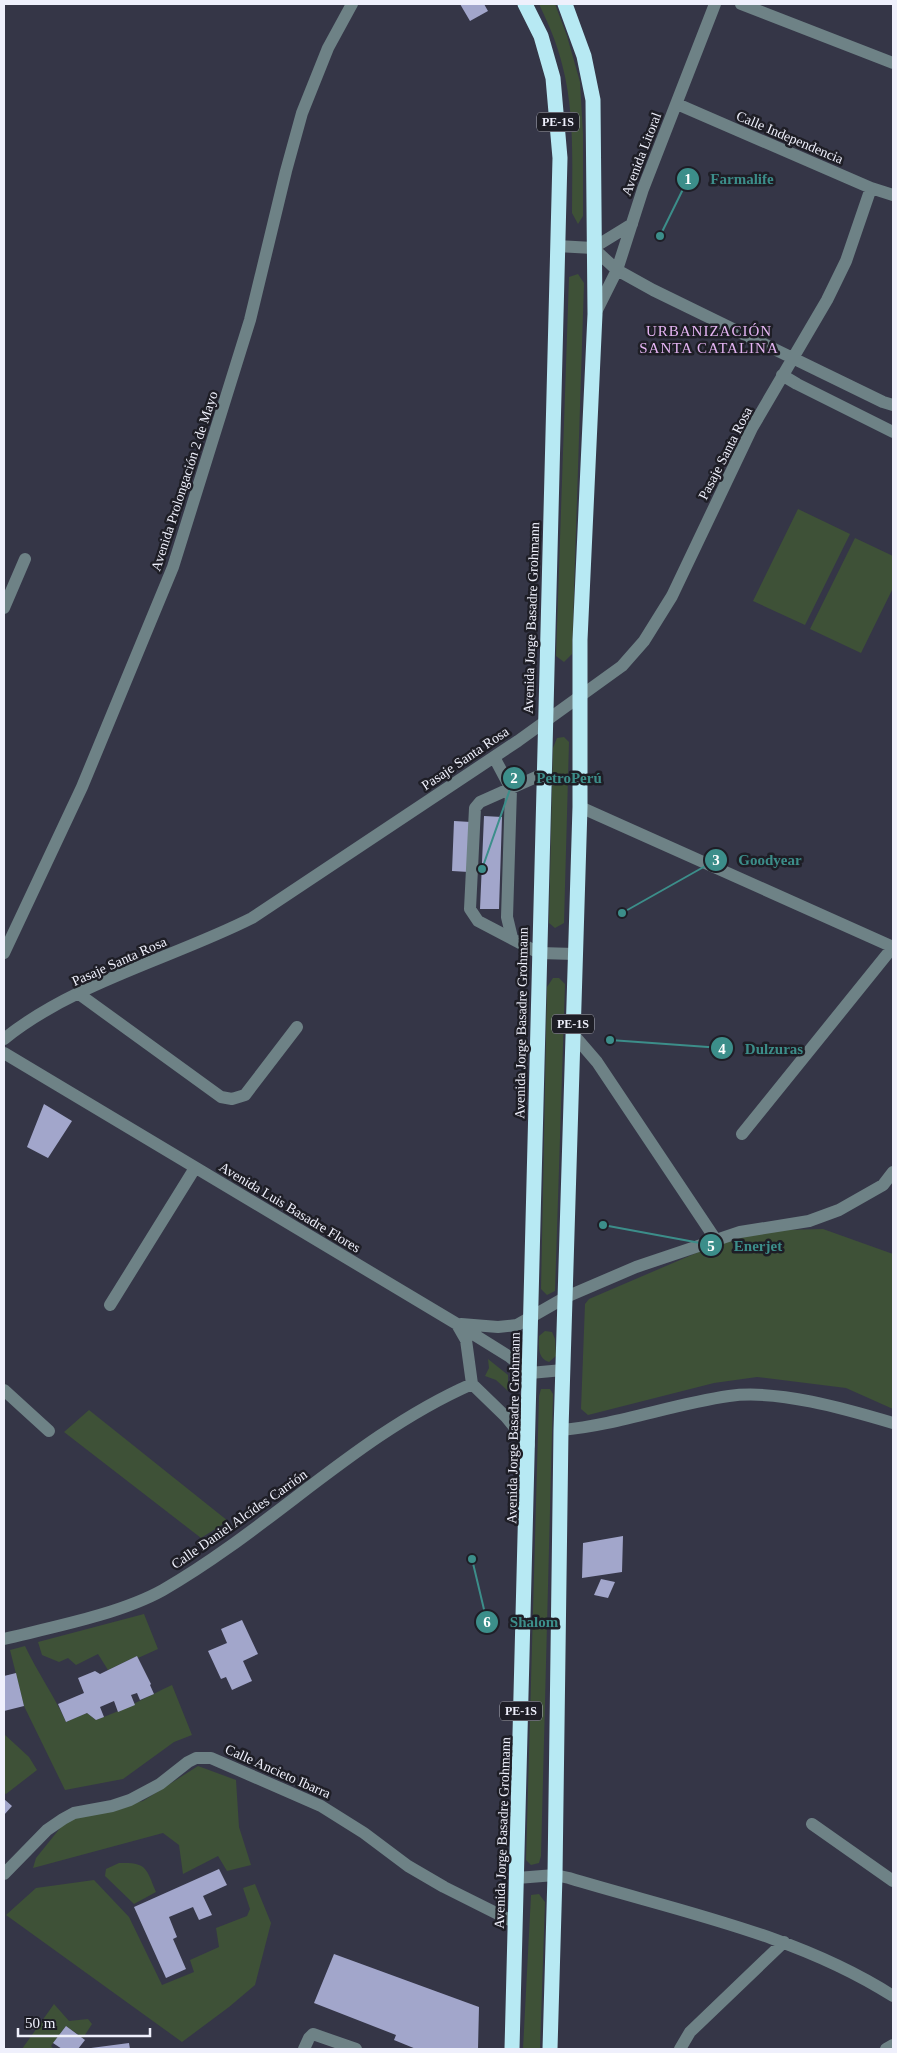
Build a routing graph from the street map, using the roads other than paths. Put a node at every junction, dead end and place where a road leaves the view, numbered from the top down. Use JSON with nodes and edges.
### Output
{"nodes":[{"id":1,"x":352,"y":4,"type":"edge"},
{"id":2,"x":525,"y":4,"type":"edge"},
{"id":3,"x":565,"y":4,"type":"edge"},
{"id":4,"x":715,"y":4,"type":"edge"},
{"id":5,"x":741,"y":4,"type":"edge"},
{"id":6,"x":893,"y":64,"type":"edge"},
{"id":7,"x":677,"y":104,"type":"junction"},
{"id":8,"x":871,"y":188,"type":"junction"},
{"id":9,"x":893,"y":195,"type":"edge"},
{"id":10,"x":632,"y":224,"type":"junction"},
{"id":11,"x":557,"y":246,"type":"junction"},
{"id":12,"x":593,"y":248,"type":"junction"},
{"id":13,"x":617,"y":270,"type":"junction"},
{"id":14,"x":595,"y":314,"type":"junction"},
{"id":15,"x":793,"y":358,"type":"junction"},
{"id":16,"x":782,"y":375,"type":"junction"},
{"id":17,"x":893,"y":405,"type":"edge"},
{"id":18,"x":893,"y":432,"type":"edge"},
{"id":19,"x":25,"y":559,"type":"dead end"},
{"id":20,"x":4,"y":608,"type":"edge"},
{"id":21,"x":581,"y":695,"type":"junction"},
{"id":22,"x":544,"y":722,"type":"junction"},
{"id":23,"x":494,"y":757,"type":"junction"},
{"id":24,"x":543,"y":774,"type":"junction"},
{"id":25,"x":511,"y":789,"type":"junction"},
{"id":26,"x":580,"y":807,"type":"junction"},
{"id":27,"x":512,"y":938,"type":"junction"},
{"id":28,"x":539,"y":952,"type":"junction"},
{"id":29,"x":4,"y":953,"type":"edge"},
{"id":30,"x":575,"y":954,"type":"junction"},
{"id":31,"x":79,"y":994,"type":"junction"},
{"id":32,"x":297,"y":1027,"type":"dead end"},
{"id":33,"x":572,"y":1033,"type":"junction"},
{"id":34,"x":4,"y":1039,"type":"edge"},
{"id":35,"x":4,"y":1053,"type":"edge"},
{"id":36,"x":742,"y":1134,"type":"dead end"},
{"id":37,"x":195,"y":1168,"type":"junction"},
{"id":38,"x":893,"y":1172,"type":"edge"},
{"id":39,"x":888,"y":1188,"type":"edge"},
{"id":40,"x":716,"y":1240,"type":"junction"},
{"id":41,"x":566,"y":1297,"type":"junction"},
{"id":42,"x":110,"y":1305,"type":"dead end"},
{"id":43,"x":532,"y":1318,"type":"junction"},
{"id":44,"x":457,"y":1324,"type":"junction"},
{"id":45,"x":563,"y":1370,"type":"junction"},
{"id":46,"x":530,"y":1372,"type":"junction"},
{"id":47,"x":472,"y":1384,"type":"junction"},
{"id":48,"x":4,"y":1390,"type":"edge"},
{"id":49,"x":893,"y":1422,"type":"edge"},
{"id":50,"x":561,"y":1430,"type":"junction"},
{"id":51,"x":49,"y":1431,"type":"dead end"},
{"id":52,"x":529,"y":1446,"type":"junction"},
{"id":53,"x":4,"y":1640,"type":"edge"},
{"id":54,"x":812,"y":1824,"type":"dead end"},
{"id":55,"x":4,"y":1874,"type":"edge"},
{"id":56,"x":555,"y":1875,"type":"junction"},
{"id":57,"x":517,"y":1878,"type":"junction"},
{"id":58,"x":893,"y":1881,"type":"edge"},
{"id":59,"x":516,"y":1923,"type":"junction"},
{"id":60,"x":784,"y":1942,"type":"junction"},
{"id":61,"x":893,"y":1996,"type":"edge"},
{"id":62,"x":893,"y":2044,"type":"edge"},
{"id":63,"x":304,"y":2049,"type":"edge"},
{"id":64,"x":356,"y":2049,"type":"edge"},
{"id":65,"x":512,"y":2049,"type":"edge"},
{"id":66,"x":550,"y":2049,"type":"edge"},
{"id":67,"x":680,"y":2049,"type":"edge"},
{"id":68,"x":886,"y":2049,"type":"edge"}],
"edges":[{"from":1,"to":29,"type":"street","name":"Avenida Prolongación 2 de Mayo"},
{"from":2,"to":11,"type":"highway","name":"Avenida Jorge Basadre Grohmann","number":"PE-1S"},
{"from":3,"to":12,"type":"highway","number":"PE-1S"},
{"from":4,"to":7,"type":"street","name":"Avenida Litoral"},
{"from":5,"to":6,"type":"street"},
{"from":7,"to":8,"type":"street","name":"Calle Independencia"},
{"from":7,"to":10,"type":"street","name":"Avenida Litoral"},
{"from":8,"to":9,"type":"street","name":"Calle Independencia"},
{"from":8,"to":15,"type":"street","name":"Pasaje Santa Rosa"},
{"from":10,"to":12,"type":"street"},
{"from":10,"to":13,"type":"street","name":"Avenida Litoral"},
{"from":11,"to":12,"type":"street"},
{"from":11,"to":22,"type":"highway","name":"Avenida Jorge Basadre Grohmann","number":"PE-1S"},
{"from":12,"to":13,"type":"street"},
{"from":12,"to":14,"type":"highway","number":"PE-1S"},
{"from":13,"to":14,"type":"street","name":"Avenida Litoral"},
{"from":13,"to":15,"type":"street"},
{"from":14,"to":21,"type":"highway","number":"PE-1S"},
{"from":15,"to":16,"type":"street","name":"Pasaje Santa Rosa"},
{"from":15,"to":17,"type":"street"},
{"from":16,"to":18,"type":"street"},
{"from":16,"to":21,"type":"street","name":"Pasaje Santa Rosa"},
{"from":19,"to":20,"type":"street"},
{"from":21,"to":22,"type":"street","name":"Pasaje Santa Rosa"},
{"from":21,"to":26,"type":"highway","number":"PE-1S"},
{"from":22,"to":23,"type":"street","name":"Pasaje Santa Rosa"},
{"from":22,"to":24,"type":"highway","name":"Avenida Jorge Basadre Grohmann","number":"PE-1S"},
{"from":23,"to":25,"type":"street"},
{"from":23,"to":31,"type":"street","name":"Pasaje Santa Rosa"},
{"from":24,"to":25,"type":"street"},
{"from":24,"to":28,"type":"highway","name":"Avenida Jorge Basadre Grohmann","number":"PE-1S"},
{"from":25,"to":27,"type":"street"},
{"from":25,"to":27,"type":"street"},
{"from":26,"to":30,"type":"highway","number":"PE-1S"},
{"from":26,"to":36,"type":"street"},
{"from":27,"to":28,"type":"street"},
{"from":28,"to":30,"type":"street"},
{"from":28,"to":43,"type":"highway","name":"Avenida Jorge Basadre Grohmann","number":"PE-1S"},
{"from":30,"to":33,"type":"highway","number":"PE-1S"},
{"from":31,"to":32,"type":"street"},
{"from":31,"to":34,"type":"street","name":"Pasaje Santa Rosa"},
{"from":33,"to":40,"type":"street"},
{"from":33,"to":41,"type":"highway","number":"PE-1S"},
{"from":35,"to":37,"type":"street","name":"Avenida Luis Basadre Flores"},
{"from":37,"to":42,"type":"street"},
{"from":37,"to":44,"type":"street","name":"Avenida Luis Basadre Flores"},
{"from":38,"to":39,"type":"street"},
{"from":39,"to":40,"type":"street"},
{"from":40,"to":41,"type":"street"},
{"from":41,"to":43,"type":"street"},
{"from":41,"to":45,"type":"highway","number":"PE-1S"},
{"from":43,"to":44,"type":"street"},
{"from":43,"to":46,"type":"highway","name":"Avenida Jorge Basadre Grohmann","number":"PE-1S"},
{"from":44,"to":46,"type":"street","name":"Avenida Luis Basadre Flores"},
{"from":44,"to":47,"type":"street"},
{"from":45,"to":46,"type":"street"},
{"from":45,"to":50,"type":"highway","number":"PE-1S"},
{"from":46,"to":52,"type":"highway","name":"Avenida Jorge Basadre Grohmann","number":"PE-1S"},
{"from":47,"to":52,"type":"street"},
{"from":47,"to":53,"type":"street","name":"Calle Daniel Alcídes Carrión"},
{"from":48,"to":51,"type":"street"},
{"from":49,"to":50,"type":"street"},
{"from":50,"to":56,"type":"highway","number":"PE-1S"},
{"from":52,"to":57,"type":"highway","name":"Avenida Jorge Basadre Grohmann","number":"PE-1S"},
{"from":54,"to":58,"type":"street"},
{"from":55,"to":59,"type":"street","name":"Calle Ancieto Ibarra"},
{"from":56,"to":57,"type":"street"},
{"from":56,"to":60,"type":"street"},
{"from":56,"to":66,"type":"highway","number":"PE-1S"},
{"from":57,"to":59,"type":"highway","name":"Avenida Jorge Basadre Grohmann","number":"PE-1S"},
{"from":59,"to":65,"type":"highway","name":"Avenida Jorge Basadre Grohmann","number":"PE-1S"},
{"from":60,"to":61,"type":"street"},
{"from":60,"to":67,"type":"street"},
{"from":62,"to":68,"type":"street"},
{"from":63,"to":64,"type":"street"}]}
